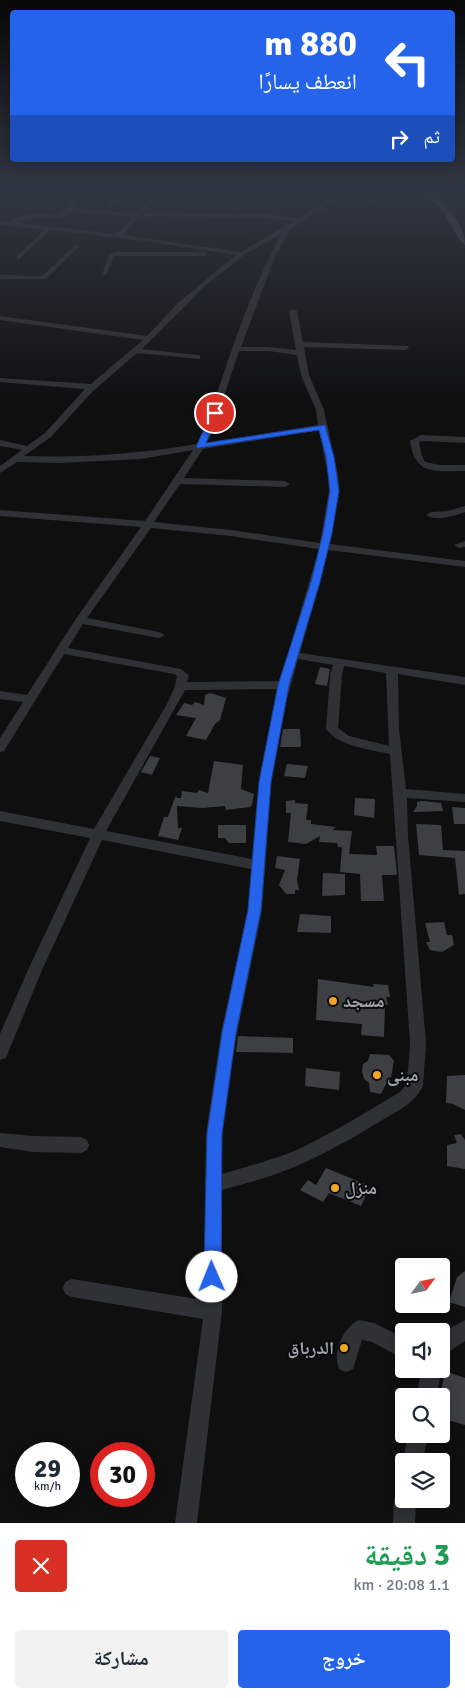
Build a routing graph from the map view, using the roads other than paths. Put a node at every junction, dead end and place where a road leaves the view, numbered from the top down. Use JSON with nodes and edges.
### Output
{"nodes":[{"id":1,"x":59,"y":263,"type":"edge"},
{"id":2,"x":108,"y":263,"type":"edge"},
{"id":3,"x":231,"y":263,"type":"edge"},
{"id":4,"x":270,"y":263,"type":"edge"},
{"id":5,"x":104,"y":274,"type":"dead end"},
{"id":6,"x":0,"y":277,"type":"edge"},
{"id":7,"x":293,"y":311,"type":"dead end"},
{"id":8,"x":0,"y":318,"type":"edge"},
{"id":9,"x":149,"y":339,"type":"junction"},
{"id":10,"x":236,"y":348,"type":"junction"},
{"id":11,"x":299,"y":348,"type":"junction"},
{"id":12,"x":405,"y":348,"type":"dead end"},
{"id":13,"x":135,"y":351,"type":"junction"},
{"id":14,"x":197,"y":357,"type":"dead end"},
{"id":15,"x":0,"y":380,"type":"edge"},
{"id":16,"x":92,"y":387,"type":"junction"},
{"id":17,"x":322,"y":427,"type":"junction"},
{"id":18,"x":465,"y":440,"type":"edge"},
{"id":19,"x":0,"y":443,"type":"edge"},
{"id":20,"x":200,"y":447,"type":"junction"},
{"id":21,"x":30,"y":449,"type":"junction"},
{"id":22,"x":16,"y":458,"type":"junction"},
{"id":23,"x":465,"y":468,"type":"edge"},
{"id":24,"x":0,"y":470,"type":"edge"},
{"id":25,"x":178,"y":481,"type":"junction"},
{"id":26,"x":285,"y":484,"type":"dead end"},
{"id":27,"x":465,"y":508,"type":"edge"},
{"id":28,"x":0,"y":513,"type":"edge"},
{"id":29,"x":431,"y":515,"type":"dead end"},
{"id":30,"x":148,"y":523,"type":"junction"},
{"id":31,"x":323,"y":547,"type":"junction"},
{"id":32,"x":465,"y":564,"type":"edge"},
{"id":33,"x":80,"y":620,"type":"junction"},
{"id":34,"x":159,"y":635,"type":"dead end"},
{"id":35,"x":60,"y":650,"type":"junction"},
{"id":36,"x":293,"y":655,"type":"junction"},
{"id":37,"x":340,"y":661,"type":"junction"},
{"id":38,"x":392,"y":669,"type":"junction"},
{"id":39,"x":465,"y":682,"type":"edge"},
{"id":40,"x":284,"y":685,"type":"junction"},
{"id":41,"x":181,"y":686,"type":"junction"},
{"id":42,"x":0,"y":695,"type":"edge"},
{"id":43,"x":30,"y":699,"type":"junction"},
{"id":44,"x":0,"y":748,"type":"edge"},
{"id":45,"x":396,"y":752,"type":"junction"},
{"id":46,"x":400,"y":793,"type":"junction"},
{"id":47,"x":465,"y":798,"type":"edge"},
{"id":48,"x":0,"y":816,"type":"edge"},
{"id":49,"x":97,"y":836,"type":"junction"},
{"id":50,"x":258,"y":865,"type":"junction"},
{"id":51,"x":0,"y":1053,"type":"edge"},
{"id":52,"x":0,"y":1140,"type":"edge"},
{"id":53,"x":81,"y":1145,"type":"dead end"},
{"id":54,"x":213,"y":1185,"type":"junction"},
{"id":55,"x":72,"y":1288,"type":"dead end"},
{"id":56,"x":213,"y":1311,"type":"junction"},
{"id":57,"x":465,"y":1330,"type":"edge"},
{"id":58,"x":450,"y":1339,"type":"edge"},
{"id":59,"x":395,"y":1344,"type":"edge"},
{"id":60,"x":346,"y":1362,"type":"dead end"},
{"id":61,"x":405,"y":1508,"type":"edge"},
{"id":62,"x":186,"y":1523,"type":"edge"},
{"id":63,"x":404,"y":1523,"type":"edge"}],
"edges":[{"from":1,"to":6,"type":"street"},
{"from":2,"to":5,"type":"street"},
{"from":3,"to":9,"type":"street"},
{"from":4,"to":10,"type":"street"},
{"from":7,"to":11,"type":"street"},
{"from":8,"to":9,"type":"street"},
{"from":9,"to":13,"type":"street"},
{"from":10,"to":11,"type":"street"},
{"from":10,"to":20,"type":"street"},
{"from":11,"to":12,"type":"street"},
{"from":11,"to":17,"type":"street"},
{"from":13,"to":14,"type":"street"},
{"from":13,"to":16,"type":"street"},
{"from":15,"to":16,"type":"street"},
{"from":16,"to":21,"type":"street"},
{"from":17,"to":20,"type":"street"},
{"from":17,"to":31,"type":"street"},
{"from":18,"to":23,"type":"street"},
{"from":19,"to":21,"type":"street"},
{"from":20,"to":22,"type":"street"},
{"from":20,"to":25,"type":"street"},
{"from":21,"to":22,"type":"street"},
{"from":22,"to":24,"type":"street"},
{"from":25,"to":26,"type":"street"},
{"from":25,"to":30,"type":"street"},
{"from":27,"to":29,"type":"street"},
{"from":28,"to":30,"type":"street"},
{"from":30,"to":31,"type":"street"},
{"from":30,"to":33,"type":"street"},
{"from":31,"to":32,"type":"street"},
{"from":31,"to":36,"type":"street"},
{"from":33,"to":34,"type":"street"},
{"from":33,"to":35,"type":"street"},
{"from":35,"to":41,"type":"street"},
{"from":35,"to":43,"type":"street"},
{"from":36,"to":37,"type":"street"},
{"from":36,"to":40,"type":"street"},
{"from":37,"to":38,"type":"street"},
{"from":37,"to":45,"type":"street"},
{"from":38,"to":39,"type":"street"},
{"from":38,"to":45,"type":"street"},
{"from":40,"to":41,"type":"street"},
{"from":40,"to":50,"type":"street"},
{"from":41,"to":49,"type":"street"},
{"from":42,"to":43,"type":"street"},
{"from":43,"to":44,"type":"street"},
{"from":45,"to":46,"type":"street"},
{"from":46,"to":47,"type":"street"},
{"from":46,"to":54,"type":"street"},
{"from":48,"to":49,"type":"street"},
{"from":49,"to":50,"type":"street"},
{"from":49,"to":51,"type":"street"},
{"from":50,"to":54,"type":"street"},
{"from":52,"to":53,"type":"street"},
{"from":54,"to":56,"type":"street"},
{"from":55,"to":56,"type":"street"},
{"from":56,"to":62,"type":"street"},
{"from":57,"to":58,"type":"street"},
{"from":59,"to":60,"type":"street"},
{"from":61,"to":63,"type":"street"}]}
